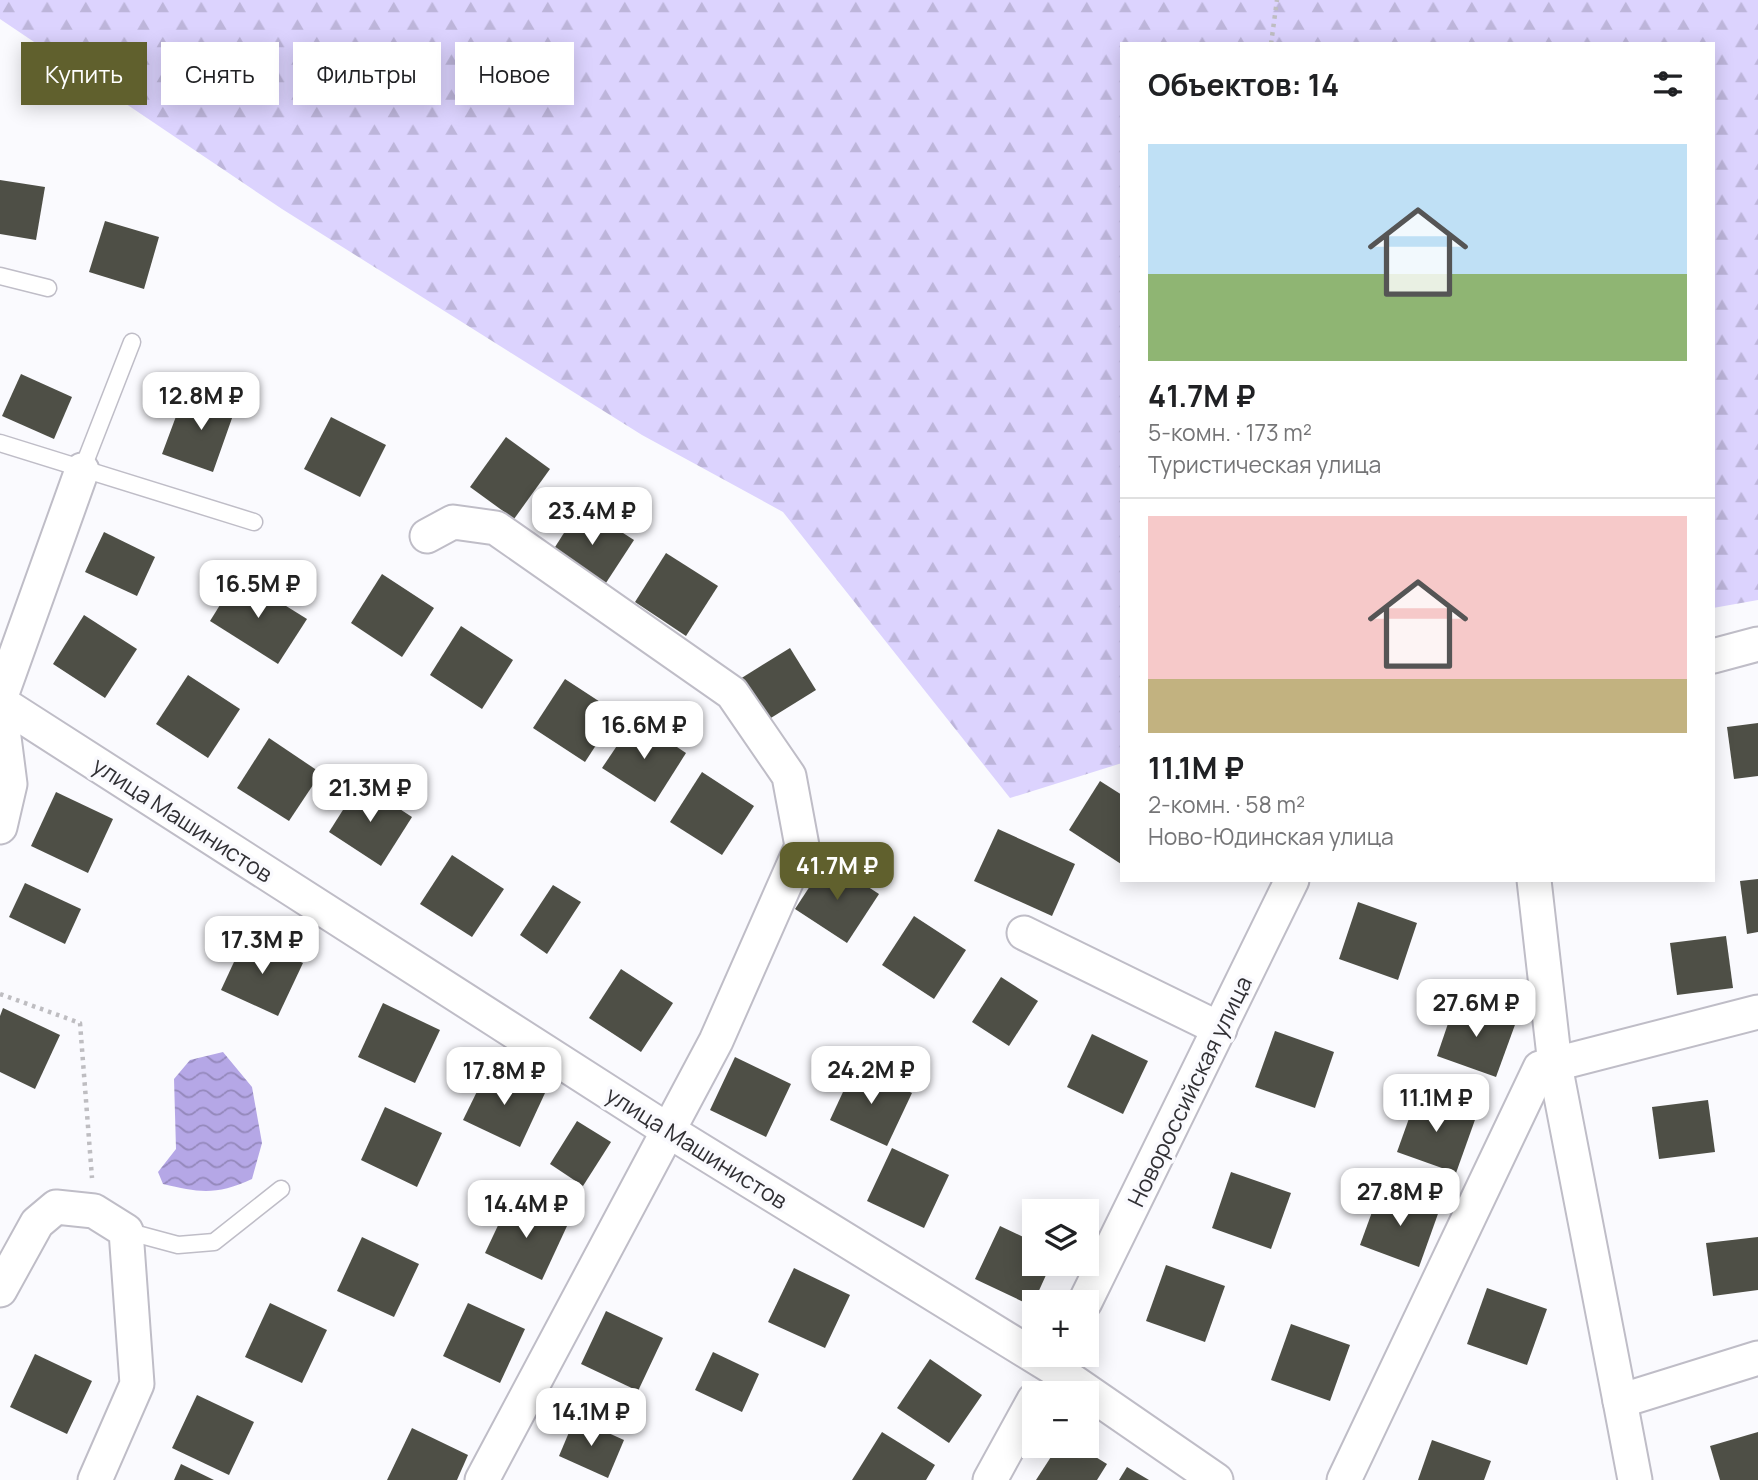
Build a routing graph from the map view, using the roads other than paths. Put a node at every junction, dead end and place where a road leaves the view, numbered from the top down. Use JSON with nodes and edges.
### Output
{"nodes":[{"id":1,"x":0,"y":276,"type":"edge"},
{"id":2,"x":48,"y":288,"type":"dead end"},
{"id":3,"x":132,"y":342,"type":"dead end"},
{"id":4,"x":0,"y":443,"type":"edge"},
{"id":5,"x":82,"y":470,"type":"junction"},
{"id":6,"x":254,"y":522,"type":"dead end"},
{"id":7,"x":427,"y":536,"type":"dead end"},
{"id":8,"x":1758,"y":644,"type":"edge"},
{"id":9,"x":1715,"y":655,"type":"edge"},
{"id":10,"x":0,"y":702,"type":"edge"},
{"id":11,"x":0,"y":827,"type":"edge"},
{"id":12,"x":1291,"y":882,"type":"edge"},
{"id":13,"x":1534,"y":882,"type":"edge"},
{"id":14,"x":1024,"y":933,"type":"dead end"},
{"id":15,"x":1758,"y":1012,"type":"edge"},
{"id":16,"x":1220,"y":1029,"type":"junction"},
{"id":17,"x":1555,"y":1065,"type":"junction"},
{"id":18,"x":669,"y":1131,"type":"junction"},
{"id":19,"x":281,"y":1189,"type":"dead end"},
{"id":20,"x":126,"y":1231,"type":"junction"},
{"id":21,"x":0,"y":1290,"type":"edge"},
{"id":22,"x":1090,"y":1290,"type":"edge"},
{"id":23,"x":1758,"y":1358,"type":"edge"},
{"id":24,"x":1049,"y":1372,"type":"edge"},
{"id":25,"x":1620,"y":1401,"type":"junction"},
{"id":26,"x":1022,"y":1422,"type":"edge"},
{"id":27,"x":95,"y":1480,"type":"edge"},
{"id":28,"x":482,"y":1480,"type":"edge"},
{"id":29,"x":990,"y":1480,"type":"edge"},
{"id":30,"x":1216,"y":1480,"type":"edge"},
{"id":31,"x":1344,"y":1480,"type":"edge"},
{"id":32,"x":1635,"y":1480,"type":"edge"}],
"edges":[{"from":1,"to":2,"type":"lane"},
{"from":3,"to":5,"type":"lane"},
{"from":4,"to":5,"type":"lane"},
{"from":5,"to":6,"type":"lane"},
{"from":5,"to":10,"type":"street"},
{"from":7,"to":18,"type":"street"},
{"from":8,"to":9,"type":"street"},
{"from":10,"to":11,"type":"street"},
{"from":10,"to":18,"type":"street","name":"улица Машинистов"},
{"from":12,"to":16,"type":"street","name":"Новороссийская улица"},
{"from":13,"to":17,"type":"street"},
{"from":14,"to":16,"type":"street"},
{"from":15,"to":17,"type":"street"},
{"from":16,"to":22,"type":"street","name":"Новороссийская улица"},
{"from":17,"to":25,"type":"street"},
{"from":17,"to":31,"type":"street"},
{"from":18,"to":24,"type":"street","name":"улица Машинистов"},
{"from":18,"to":28,"type":"street"},
{"from":19,"to":20,"type":"lane"},
{"from":20,"to":21,"type":"street"},
{"from":20,"to":27,"type":"street"},
{"from":23,"to":25,"type":"street"},
{"from":24,"to":30,"type":"street","name":"улица Машинистов"},
{"from":25,"to":32,"type":"street"},
{"from":26,"to":29,"type":"street"}]}
